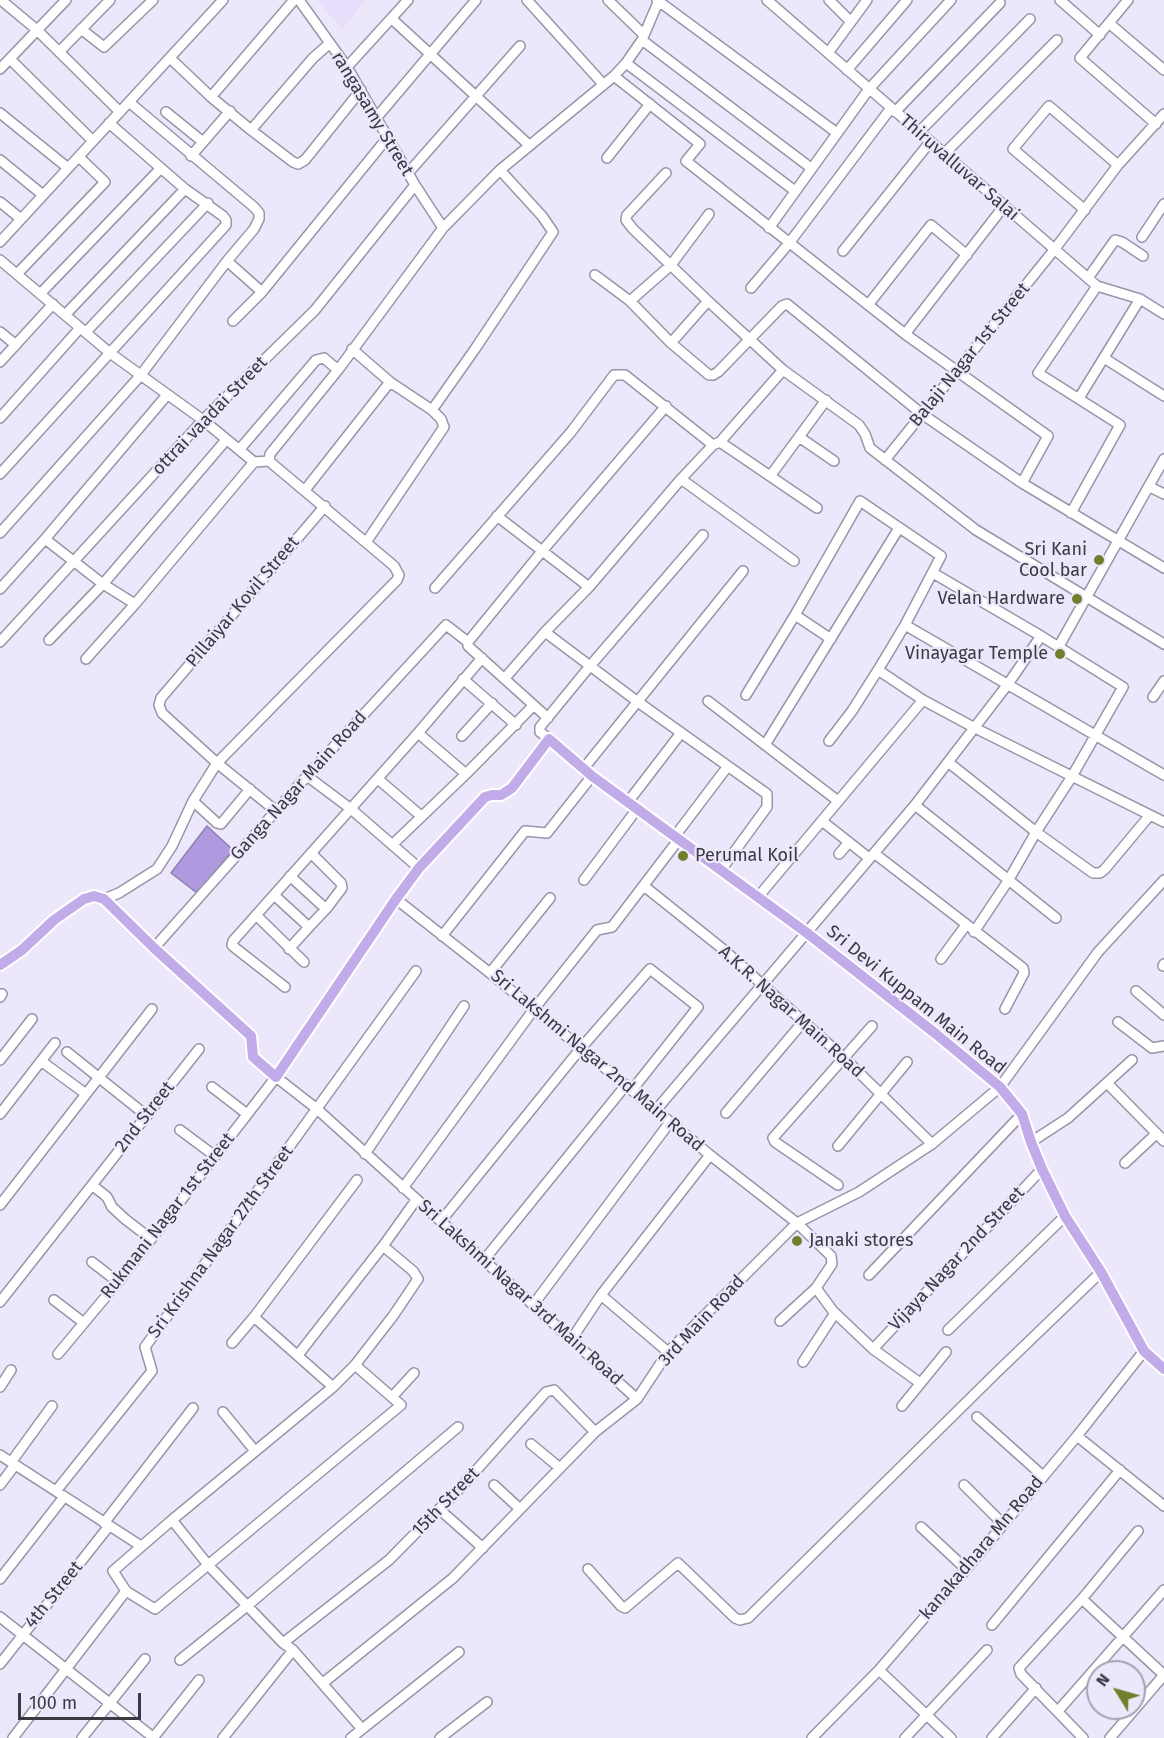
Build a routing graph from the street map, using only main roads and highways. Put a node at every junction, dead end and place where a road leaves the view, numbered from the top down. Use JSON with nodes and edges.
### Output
{"nodes":[{"id":1,"x":0,"y":965,"type":"edge"},
{"id":2,"x":1164,"y":1369,"type":"edge"}],
"edges":[{"from":1,"to":2,"type":"main road","name":"Sri Devi Kuppam Main Road"}]}
